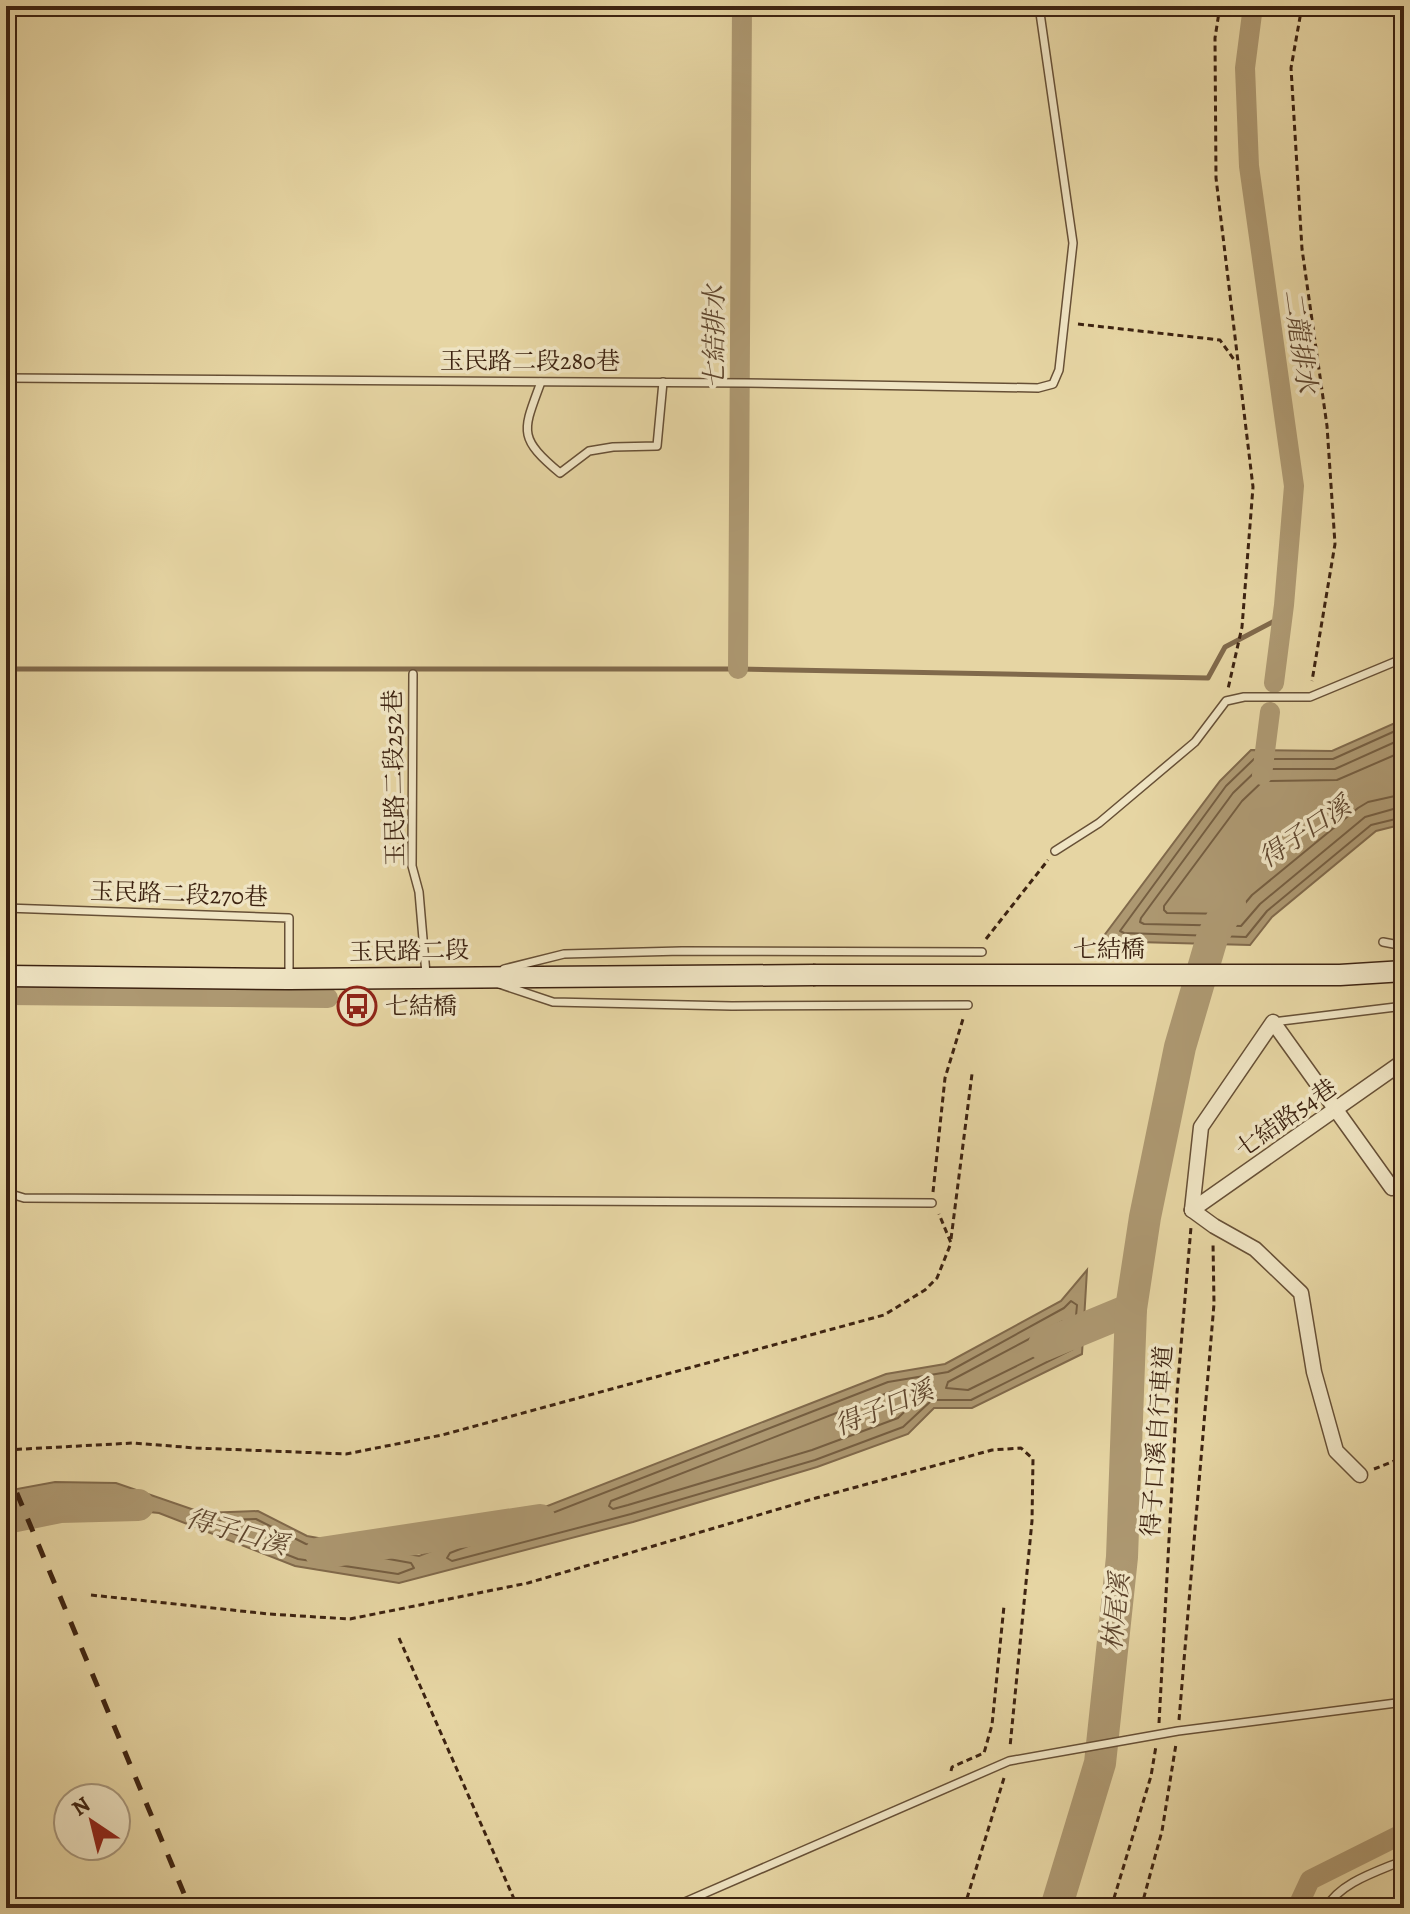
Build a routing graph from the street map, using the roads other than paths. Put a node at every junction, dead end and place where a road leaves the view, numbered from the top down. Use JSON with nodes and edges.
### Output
{"nodes":[{"id":1,"x":1039,"y":6,"type":"edge"},
{"id":2,"x":6,"y":378,"type":"edge"},
{"id":3,"x":541,"y":382,"type":"junction"},
{"id":4,"x":663,"y":382,"type":"junction"},
{"id":5,"x":1404,"y":658,"type":"edge"},
{"id":6,"x":413,"y":674,"type":"dead end"},
{"id":7,"x":1055,"y":851,"type":"dead end"},
{"id":8,"x":6,"y":908,"type":"edge"},
{"id":9,"x":1383,"y":942,"type":"dead end"},
{"id":10,"x":1404,"y":946,"type":"edge"},
{"id":11,"x":982,"y":952,"type":"dead end"},
{"id":12,"x":1404,"y":971,"type":"edge"},
{"id":13,"x":813,"y":975,"type":"joint"},
{"id":14,"x":6,"y":976,"type":"edge"},
{"id":15,"x":427,"y":976,"type":"junction"},
{"id":16,"x":474,"y":976,"type":"junction"},
{"id":17,"x":289,"y":979,"type":"junction"},
{"id":18,"x":968,"y":1005,"type":"dead end"},
{"id":19,"x":1404,"y":1006,"type":"edge"},
{"id":20,"x":1273,"y":1022,"type":"junction"},
{"id":21,"x":1404,"y":1061,"type":"edge"},
{"id":22,"x":1336,"y":1111,"type":"junction"},
{"id":23,"x":6,"y":1182,"type":"edge"},
{"id":24,"x":1392,"y":1188,"type":"dead end"},
{"id":25,"x":932,"y":1203,"type":"road end"},
{"id":26,"x":1192,"y":1210,"type":"junction"},
{"id":27,"x":1360,"y":1475,"type":"road end"},
{"id":28,"x":1404,"y":1702,"type":"edge"},
{"id":29,"x":1404,"y":1860,"type":"edge"},
{"id":30,"x":671,"y":1908,"type":"edge"},
{"id":31,"x":1326,"y":1908,"type":"edge"}],
"edges":[{"from":1,"to":4,"type":"lane","name":"玉民路二段280巷"},
{"from":2,"to":3,"type":"lane","name":"玉民路二段280巷"},
{"from":3,"to":4,"type":"lane","name":"玉民路二段280巷"},
{"from":3,"to":4,"type":"lane"},
{"from":5,"to":7,"type":"lane"},
{"from":6,"to":15,"type":"lane","name":"玉民路二段252巷"},
{"from":8,"to":17,"type":"lane","name":"玉民路二段270巷"},
{"from":9,"to":10,"type":"lane"},
{"from":11,"to":16,"type":"lane"},
{"from":12,"to":13,"type":"street","name":"七結橋","bridge":true},
{"from":13,"to":16,"type":"street","name":"玉民路二段"},
{"from":14,"to":17,"type":"street","name":"玉民路二段"},
{"from":15,"to":16,"type":"street","name":"玉民路二段"},
{"from":15,"to":17,"type":"street","name":"玉民路二段"},
{"from":16,"to":18,"type":"lane"},
{"from":19,"to":20,"type":"lane"},
{"from":20,"to":22,"type":"street"},
{"from":20,"to":26,"type":"street"},
{"from":21,"to":22,"type":"street","name":"七結路54巷"},
{"from":22,"to":24,"type":"street"},
{"from":22,"to":26,"type":"street","name":"七結路54巷"},
{"from":23,"to":25,"type":"lane"},
{"from":26,"to":27,"type":"street"},
{"from":28,"to":30,"type":"lane"},
{"from":29,"to":31,"type":"lane"}]}
